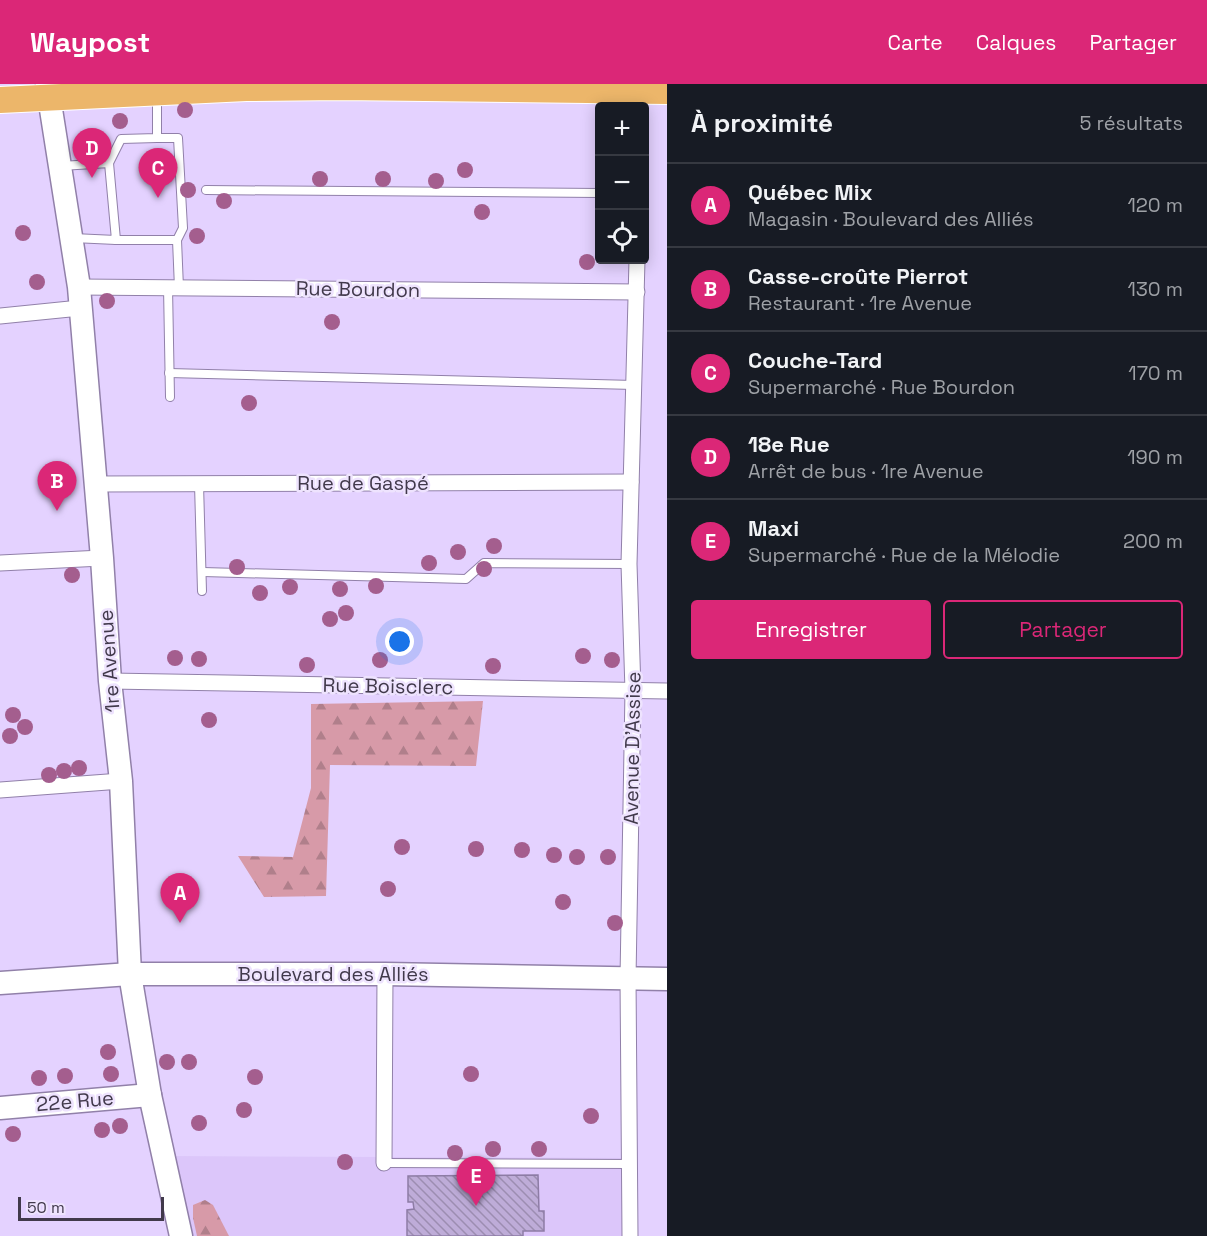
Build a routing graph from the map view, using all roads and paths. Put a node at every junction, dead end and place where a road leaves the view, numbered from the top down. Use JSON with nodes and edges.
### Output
{"nodes":[{"id":1,"x":341,"y":85,"type":"edge"},
{"id":2,"x":246,"y":86,"type":"edge"},
{"id":3,"x":455,"y":86,"type":"edge"},
{"id":4,"x":545,"y":87,"type":"edge"},
{"id":5,"x":157,"y":88,"type":"edge"},
{"id":6,"x":49,"y":91,"type":"edge"},
{"id":7,"x":667,"y":91,"type":"edge"},
{"id":8,"x":637,"y":94,"type":"edge"},
{"id":9,"x":0,"y":100,"type":"edge"},
{"id":10,"x":157,"y":138,"type":"junction"},
{"id":11,"x":109,"y":163,"type":"junction"},
{"id":12,"x":61,"y":166,"type":"junction"},
{"id":13,"x":206,"y":190,"type":"dead end"},
{"id":14,"x":595,"y":193,"type":"edge"},
{"id":15,"x":72,"y":238,"type":"junction"},
{"id":16,"x":116,"y":240,"type":"junction"},
{"id":17,"x":177,"y":240,"type":"junction"},
{"id":18,"x":637,"y":264,"type":"edge"},
{"id":19,"x":173,"y":288,"type":"junction"},
{"id":20,"x":637,"y":292,"type":"junction"},
{"id":21,"x":79,"y":297,"type":"junction"},
{"id":22,"x":0,"y":316,"type":"edge"},
{"id":23,"x":169,"y":373,"type":"junction"},
{"id":24,"x":634,"y":385,"type":"junction"},
{"id":25,"x":170,"y":398,"type":"dead end"},
{"id":26,"x":631,"y":482,"type":"junction"},
{"id":27,"x":96,"y":484,"type":"junction"},
{"id":28,"x":199,"y":484,"type":"junction"},
{"id":29,"x":102,"y":558,"type":"junction"},
{"id":30,"x":0,"y":564,"type":"edge"},
{"id":31,"x":629,"y":564,"type":"junction"},
{"id":32,"x":203,"y":572,"type":"junction"},
{"id":33,"x":202,"y":591,"type":"dead end"},
{"id":34,"x":110,"y":681,"type":"junction"},
{"id":35,"x":633,"y":691,"type":"junction"},
{"id":36,"x":667,"y":691,"type":"edge"},
{"id":37,"x":121,"y":781,"type":"junction"},
{"id":38,"x":0,"y":790,"type":"edge"},
{"id":39,"x":130,"y":974,"type":"junction"},
{"id":40,"x":385,"y":974,"type":"junction"},
{"id":41,"x":628,"y":978,"type":"junction"},
{"id":42,"x":667,"y":979,"type":"edge"},
{"id":43,"x":0,"y":983,"type":"edge"},
{"id":44,"x":150,"y":1095,"type":"junction"},
{"id":45,"x":0,"y":1108,"type":"edge"},
{"id":46,"x":384,"y":1163,"type":"joint"},
{"id":47,"x":630,"y":1164,"type":"junction"},
{"id":48,"x":181,"y":1236,"type":"edge"},
{"id":49,"x":630,"y":1236,"type":"edge"}],
"edges":[{"from":1,"to":2,"type":"main road"},
{"from":1,"to":3,"type":"main road"},
{"from":2,"to":5,"type":"main road"},
{"from":3,"to":4,"type":"main road"},
{"from":4,"to":8,"type":"main road"},
{"from":5,"to":6,"type":"main road"},
{"from":5,"to":10,"type":"lane"},
{"from":6,"to":9,"type":"main road"},
{"from":6,"to":12,"type":"street","name":"1re Avenue"},
{"from":7,"to":8,"type":"main road"},
{"from":10,"to":11,"type":"lane"},
{"from":10,"to":17,"type":"lane"},
{"from":11,"to":12,"type":"lane"},
{"from":11,"to":16,"type":"lane"},
{"from":12,"to":15,"type":"street","name":"1re Avenue"},
{"from":13,"to":14,"type":"lane"},
{"from":15,"to":16,"type":"lane"},
{"from":15,"to":21,"type":"street","name":"1re Avenue"},
{"from":16,"to":17,"type":"lane"},
{"from":17,"to":19,"type":"lane"},
{"from":18,"to":20,"type":"street","name":"Avenue D'Assise"},
{"from":19,"to":20,"type":"street","name":"Rue Bourdon"},
{"from":19,"to":21,"type":"street","name":"Rue Bourdon"},
{"from":19,"to":23,"type":"lane"},
{"from":20,"to":24,"type":"street","name":"Avenue D'Assise"},
{"from":21,"to":22,"type":"street","name":"Rue Bourdon"},
{"from":21,"to":27,"type":"street","name":"1re Avenue"},
{"from":23,"to":24,"type":"lane"},
{"from":23,"to":25,"type":"lane"},
{"from":24,"to":26,"type":"street","name":"Avenue D'Assise"},
{"from":26,"to":28,"type":"street","name":"Rue de Gaspé"},
{"from":26,"to":31,"type":"street","name":"Avenue D'Assise"},
{"from":27,"to":28,"type":"street","name":"Rue de Gaspé"},
{"from":27,"to":29,"type":"street","name":"1re Avenue"},
{"from":28,"to":32,"type":"lane"},
{"from":29,"to":30,"type":"street"},
{"from":29,"to":34,"type":"street","name":"1re Avenue"},
{"from":31,"to":32,"type":"lane"},
{"from":31,"to":35,"type":"street","name":"Avenue D'Assise"},
{"from":32,"to":33,"type":"lane"},
{"from":34,"to":35,"type":"street","name":"Rue Boisclerc"},
{"from":34,"to":37,"type":"street","name":"1re Avenue"},
{"from":35,"to":36,"type":"street","name":"Rue Boisclerc"},
{"from":35,"to":41,"type":"street","name":"Avenue D'Assise"},
{"from":37,"to":38,"type":"street"},
{"from":37,"to":39,"type":"street","name":"1re Avenue"},
{"from":39,"to":40,"type":"street","name":"Boulevard des Alliés"},
{"from":39,"to":43,"type":"street","name":"Boulevard des Alliés"},
{"from":39,"to":44,"type":"street","name":"1re Avenue"},
{"from":40,"to":41,"type":"street","name":"Boulevard des Alliés"},
{"from":40,"to":46,"type":"street"},
{"from":41,"to":42,"type":"street","name":"Boulevard des Alliés"},
{"from":41,"to":47,"type":"street","name":"Avenue D'Assise"},
{"from":44,"to":45,"type":"street","name":"22e Rue"},
{"from":44,"to":48,"type":"street","name":"1re Avenue"},
{"from":46,"to":47,"type":"lane"},
{"from":47,"to":49,"type":"street","name":"Avenue D'Assise"}]}
